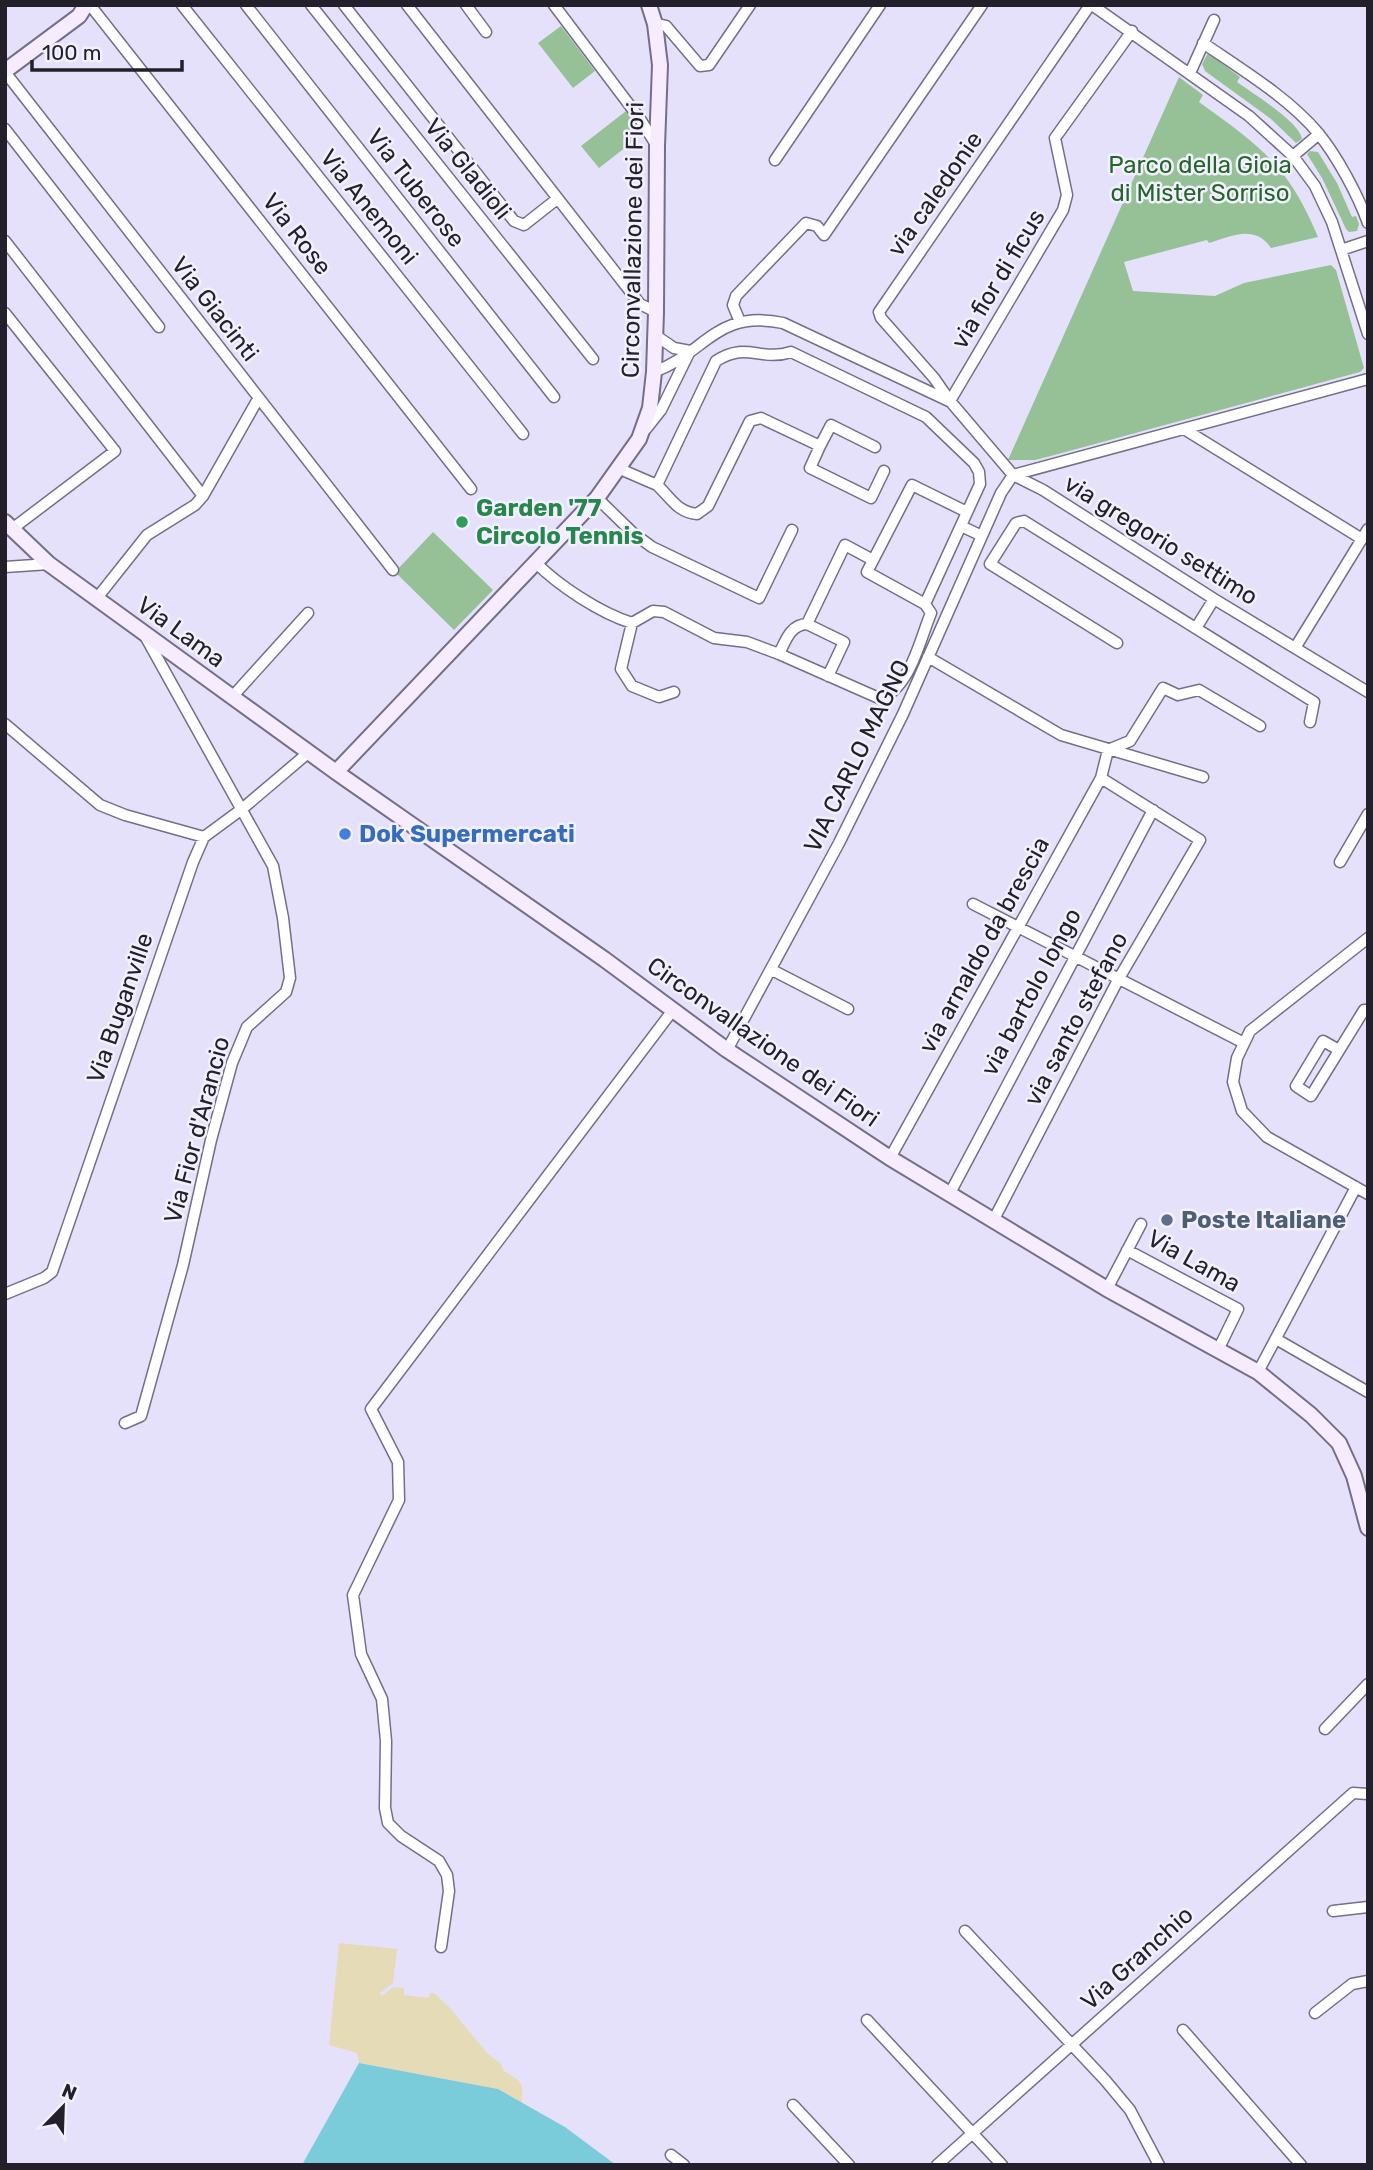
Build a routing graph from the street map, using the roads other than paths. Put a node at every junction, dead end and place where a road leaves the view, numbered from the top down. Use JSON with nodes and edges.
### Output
{"nodes":[{"id":1,"x":88,"y":5,"type":"edge"},
{"id":2,"x":182,"y":5,"type":"edge"},
{"id":3,"x":246,"y":5,"type":"edge"},
{"id":4,"x":311,"y":5,"type":"edge"},
{"id":5,"x":344,"y":5,"type":"edge"},
{"id":6,"x":407,"y":5,"type":"edge"},
{"id":7,"x":466,"y":5,"type":"edge"},
{"id":8,"x":554,"y":5,"type":"edge"},
{"id":9,"x":649,"y":5,"type":"edge"},
{"id":10,"x":750,"y":5,"type":"edge"},
{"id":11,"x":880,"y":5,"type":"edge"},
{"id":12,"x":982,"y":5,"type":"edge"},
{"id":13,"x":1094,"y":6,"type":"edge"},
{"id":14,"x":1214,"y":20,"type":"dead end"},
{"id":15,"x":656,"y":24,"type":"junction"},
{"id":16,"x":1132,"y":31,"type":"junction"},
{"id":17,"x":486,"y":32,"type":"dead end"},
{"id":18,"x":1203,"y":43,"type":"junction"},
{"id":19,"x":5,"y":71,"type":"edge"},
{"id":20,"x":1190,"y":73,"type":"junction"},
{"id":21,"x":5,"y":129,"type":"edge"},
{"id":22,"x":1319,"y":134,"type":"junction"},
{"id":23,"x":657,"y":146,"type":"junction"},
{"id":24,"x":1293,"y":156,"type":"junction"},
{"id":25,"x":775,"y":160,"type":"dead end"},
{"id":26,"x":557,"y":199,"type":"junction"},
{"id":27,"x":1368,"y":223,"type":"edge"},
{"id":28,"x":5,"y":241,"type":"edge"},
{"id":29,"x":1368,"y":241,"type":"edge"},
{"id":30,"x":1341,"y":250,"type":"junction"},
{"id":31,"x":656,"y":312,"type":"junction"},
{"id":32,"x":5,"y":313,"type":"edge"},
{"id":33,"x":740,"y":322,"type":"junction"},
{"id":34,"x":159,"y":327,"type":"dead end"},
{"id":35,"x":1368,"y":334,"type":"edge"},
{"id":36,"x":655,"y":335,"type":"junction"},
{"id":37,"x":690,"y":351,"type":"junction"},
{"id":38,"x":593,"y":359,"type":"dead end"},
{"id":39,"x":654,"y":372,"type":"junction"},
{"id":40,"x":1368,"y":379,"type":"edge"},
{"id":41,"x":554,"y":397,"type":"dead end"},
{"id":42,"x":258,"y":399,"type":"junction"},
{"id":43,"x":950,"y":401,"type":"junction"},
{"id":44,"x":1184,"y":429,"type":"junction"},
{"id":45,"x":523,"y":434,"type":"dead end"},
{"id":46,"x":639,"y":439,"type":"junction"},
{"id":47,"x":820,"y":446,"type":"junction"},
{"id":48,"x":875,"y":447,"type":"dead end"},
{"id":49,"x":620,"y":469,"type":"junction"},
{"id":50,"x":884,"y":471,"type":"dead end"},
{"id":51,"x":1013,"y":475,"type":"junction"},
{"id":52,"x":657,"y":485,"type":"junction"},
{"id":53,"x":471,"y":489,"type":"dead end"},
{"id":54,"x":203,"y":496,"type":"junction"},
{"id":55,"x":597,"y":498,"type":"junction"},
{"id":56,"x":967,"y":512,"type":"junction"},
{"id":57,"x":9,"y":526,"type":"edge"},
{"id":58,"x":961,"y":526,"type":"junction"},
{"id":59,"x":1368,"y":529,"type":"edge"},
{"id":60,"x":792,"y":530,"type":"dead end"},
{"id":61,"x":982,"y":536,"type":"junction"},
{"id":62,"x":1362,"y":539,"type":"junction"},
{"id":63,"x":974,"y":555,"type":"junction"},
{"id":64,"x":873,"y":559,"type":"junction"},
{"id":65,"x":535,"y":562,"type":"junction"},
{"id":66,"x":49,"y":564,"type":"junction"},
{"id":67,"x":990,"y":564,"type":"junction"},
{"id":68,"x":5,"y":567,"type":"edge"},
{"id":69,"x":393,"y":570,"type":"dead end"},
{"id":70,"x":97,"y":598,"type":"junction"},
{"id":71,"x":1214,"y":599,"type":"junction"},
{"id":72,"x":925,"y":604,"type":"junction"},
{"id":73,"x":308,"y":613,"type":"dead end"},
{"id":74,"x":632,"y":623,"type":"junction"},
{"id":75,"x":807,"y":624,"type":"junction"},
{"id":76,"x":1196,"y":628,"type":"junction"},
{"id":77,"x":144,"y":632,"type":"junction"},
{"id":78,"x":1117,"y":643,"type":"dead end"},
{"id":79,"x":1295,"y":648,"type":"junction"},
{"id":80,"x":779,"y":654,"type":"junction"},
{"id":81,"x":928,"y":657,"type":"junction"},
{"id":82,"x":906,"y":673,"type":"junction"},
{"id":83,"x":828,"y":676,"type":"junction"},
{"id":84,"x":919,"y":678,"type":"junction"},
{"id":85,"x":674,"y":692,"type":"dead end"},
{"id":86,"x":1368,"y":692,"type":"edge"},
{"id":87,"x":232,"y":697,"type":"junction"},
{"id":88,"x":1310,"y":722,"type":"dead end"},
{"id":89,"x":5,"y":724,"type":"edge"},
{"id":90,"x":1259,"y":726,"type":"dead end"},
{"id":91,"x":1108,"y":750,"type":"junction"},
{"id":92,"x":308,"y":752,"type":"junction"},
{"id":93,"x":336,"y":772,"type":"junction"},
{"id":94,"x":1203,"y":776,"type":"dead end"},
{"id":95,"x":1101,"y":778,"type":"junction"},
{"id":96,"x":242,"y":809,"type":"junction"},
{"id":97,"x":1153,"y":810,"type":"junction"},
{"id":98,"x":1368,"y":814,"type":"edge"},
{"id":99,"x":204,"y":837,"type":"junction"},
{"id":100,"x":1340,"y":862,"type":"dead end"},
{"id":101,"x":973,"y":904,"type":"dead end"},
{"id":102,"x":1018,"y":929,"type":"junction"},
{"id":103,"x":1365,"y":944,"type":"edge"},
{"id":104,"x":1073,"y":957,"type":"junction"},
{"id":105,"x":772,"y":970,"type":"junction"},
{"id":106,"x":1118,"y":980,"type":"junction"},
{"id":107,"x":848,"y":1009,"type":"dead end"},
{"id":108,"x":673,"y":1010,"type":"junction"},
{"id":109,"x":1368,"y":1010,"type":"edge"},
{"id":110,"x":1244,"y":1044,"type":"junction"},
{"id":111,"x":727,"y":1050,"type":"junction"},
{"id":112,"x":1339,"y":1050,"type":"junction"},
{"id":113,"x":890,"y":1158,"type":"junction"},
{"id":114,"x":1356,"y":1187,"type":"junction"},
{"id":115,"x":1368,"y":1194,"type":"edge"},
{"id":116,"x":949,"y":1195,"type":"junction"},
{"id":117,"x":993,"y":1221,"type":"junction"},
{"id":118,"x":1141,"y":1224,"type":"dead end"},
{"id":119,"x":1127,"y":1251,"type":"junction"},
{"id":120,"x":1107,"y":1289,"type":"junction"},
{"id":121,"x":5,"y":1294,"type":"edge"},
{"id":122,"x":1276,"y":1339,"type":"junction"},
{"id":123,"x":1218,"y":1350,"type":"junction"},
{"id":124,"x":1258,"y":1372,"type":"junction"},
{"id":125,"x":1368,"y":1392,"type":"edge"},
{"id":126,"x":125,"y":1423,"type":"dead end"},
{"id":127,"x":1368,"y":1528,"type":"edge"},
{"id":128,"x":1368,"y":1684,"type":"edge"},
{"id":129,"x":1325,"y":1729,"type":"dead end"},
{"id":130,"x":1368,"y":1794,"type":"edge"},
{"id":131,"x":1368,"y":1907,"type":"edge"},
{"id":132,"x":1334,"y":1911,"type":"dead end"},
{"id":133,"x":965,"y":1931,"type":"dead end"},
{"id":134,"x":441,"y":1947,"type":"dead end"},
{"id":135,"x":1368,"y":1981,"type":"edge"},
{"id":136,"x":1315,"y":2013,"type":"dead end"},
{"id":137,"x":867,"y":2020,"type":"dead end"},
{"id":138,"x":1183,"y":2029,"type":"dead end"},
{"id":139,"x":1071,"y":2045,"type":"junction"},
{"id":140,"x":793,"y":2105,"type":"dead end"},
{"id":141,"x":973,"y":2133,"type":"junction"},
{"id":142,"x":671,"y":2155,"type":"dead end"},
{"id":143,"x":684,"y":2165,"type":"edge"},
{"id":144,"x":849,"y":2165,"type":"edge"},
{"id":145,"x":937,"y":2165,"type":"edge"},
{"id":146,"x":1002,"y":2165,"type":"edge"},
{"id":147,"x":1158,"y":2165,"type":"edge"},
{"id":148,"x":1301,"y":2165,"type":"edge"}],
"edges":[{"from":1,"to":19,"type":"street"},
{"from":1,"to":53,"type":"street","name":"Via Rose"},
{"from":2,"to":45,"type":"street","name":"Via Anemoni"},
{"from":3,"to":41,"type":"street","name":"Via Tuberose"},
{"from":4,"to":38,"type":"street","name":"Via Gladioli"},
{"from":5,"to":26,"type":"street"},
{"from":6,"to":26,"type":"street"},
{"from":7,"to":17,"type":"street"},
{"from":8,"to":23,"type":"street"},
{"from":9,"to":15,"type":"street","name":"Circonvallazione dei Fiori"},
{"from":10,"to":15,"type":"street"},
{"from":11,"to":25,"type":"street"},
{"from":12,"to":33,"type":"street"},
{"from":13,"to":16,"type":"street"},
{"from":13,"to":43,"type":"street","name":"via caledonie"},
{"from":14,"to":18,"type":"street"},
{"from":15,"to":23,"type":"street","name":"Circonvallazione dei Fiori"},
{"from":16,"to":20,"type":"street"},
{"from":16,"to":43,"type":"street","name":"via fior di ficus"},
{"from":18,"to":20,"type":"street"},
{"from":18,"to":22,"type":"street"},
{"from":19,"to":42,"type":"street","name":"Via Giacinti"},
{"from":20,"to":24,"type":"street"},
{"from":21,"to":34,"type":"street"},
{"from":22,"to":24,"type":"street"},
{"from":22,"to":27,"type":"street"},
{"from":23,"to":31,"type":"street","name":"Circonvallazione dei Fiori"},
{"from":24,"to":30,"type":"street"},
{"from":26,"to":31,"type":"street"},
{"from":28,"to":54,"type":"street"},
{"from":29,"to":30,"type":"street"},
{"from":30,"to":35,"type":"street"},
{"from":31,"to":36,"type":"street","name":"Circonvallazione dei Fiori"},
{"from":32,"to":57,"type":"street"},
{"from":33,"to":37,"type":"street"},
{"from":33,"to":43,"type":"street"},
{"from":36,"to":37,"type":"street"},
{"from":36,"to":39,"type":"street","name":"Circonvallazione dei Fiori"},
{"from":37,"to":39,"type":"street"},
{"from":37,"to":46,"type":"street"},
{"from":39,"to":46,"type":"street","name":"Circonvallazione dei Fiori"},
{"from":40,"to":44,"type":"street"},
{"from":42,"to":54,"type":"street"},
{"from":42,"to":69,"type":"street","name":"Via Giacinti"},
{"from":43,"to":51,"type":"street","name":"via gregorio settimo"},
{"from":44,"to":51,"type":"street"},
{"from":44,"to":62,"type":"street"},
{"from":46,"to":49,"type":"street","name":"Circonvallazione dei Fiori"},
{"from":47,"to":48,"type":"street"},
{"from":47,"to":50,"type":"street"},
{"from":47,"to":52,"type":"street"},
{"from":49,"to":52,"type":"street"},
{"from":49,"to":55,"type":"street","name":"Circonvallazione dei Fiori"},
{"from":51,"to":61,"type":"street","name":"VIA CARLO MAGNO"},
{"from":51,"to":71,"type":"street","name":"via gregorio settimo"},
{"from":52,"to":56,"type":"street"},
{"from":54,"to":70,"type":"street"},
{"from":55,"to":60,"type":"street"},
{"from":55,"to":65,"type":"street","name":"Circonvallazione dei Fiori"},
{"from":56,"to":58,"type":"street"},
{"from":56,"to":64,"type":"street"},
{"from":57,"to":66,"type":"street","name":"Via Lama"},
{"from":58,"to":61,"type":"street"},
{"from":58,"to":72,"type":"street"},
{"from":59,"to":62,"type":"street"},
{"from":61,"to":63,"type":"street","name":"VIA CARLO MAGNO"},
{"from":62,"to":79,"type":"street"},
{"from":63,"to":67,"type":"street"},
{"from":63,"to":81,"type":"street","name":"VIA CARLO MAGNO"},
{"from":64,"to":72,"type":"street"},
{"from":64,"to":75,"type":"street"},
{"from":65,"to":74,"type":"street"},
{"from":65,"to":93,"type":"street","name":"Circonvallazione dei Fiori"},
{"from":66,"to":68,"type":"street"},
{"from":66,"to":70,"type":"street","name":"Via Lama"},
{"from":67,"to":76,"type":"street"},
{"from":67,"to":78,"type":"street"},
{"from":70,"to":77,"type":"street","name":"Via Lama"},
{"from":71,"to":76,"type":"street"},
{"from":71,"to":79,"type":"street","name":"via gregorio settimo"},
{"from":72,"to":82,"type":"street"},
{"from":73,"to":87,"type":"street"},
{"from":74,"to":80,"type":"street"},
{"from":74,"to":85,"type":"street"},
{"from":75,"to":80,"type":"street"},
{"from":75,"to":83,"type":"street"},
{"from":76,"to":88,"type":"street"},
{"from":77,"to":87,"type":"street","name":"Via Lama"},
{"from":77,"to":96,"type":"street","name":"Via Fior d'Arancio"},
{"from":79,"to":86,"type":"street","name":"via gregorio settimo"},
{"from":80,"to":83,"type":"street"},
{"from":81,"to":84,"type":"street","name":"VIA CARLO MAGNO"},
{"from":81,"to":91,"type":"street"},
{"from":82,"to":83,"type":"street"},
{"from":82,"to":84,"type":"street"},
{"from":84,"to":105,"type":"street","name":"VIA CARLO MAGNO"},
{"from":87,"to":92,"type":"street","name":"Via Lama"},
{"from":89,"to":99,"type":"street"},
{"from":90,"to":91,"type":"street"},
{"from":91,"to":94,"type":"street"},
{"from":91,"to":95,"type":"street","name":"via arnaldo da brescia"},
{"from":92,"to":93,"type":"street","name":"Via Lama"},
{"from":92,"to":96,"type":"street"},
{"from":93,"to":108,"type":"street","name":"Circonvallazione dei Fiori"},
{"from":95,"to":97,"type":"street"},
{"from":95,"to":102,"type":"street","name":"via arnaldo da brescia"},
{"from":96,"to":99,"type":"street"},
{"from":96,"to":126,"type":"street","name":"Via Fior d'Arancio"},
{"from":97,"to":104,"type":"street","name":"via bartolo longo"},
{"from":97,"to":106,"type":"street","name":"via santo stefano"},
{"from":98,"to":100,"type":"street"},
{"from":99,"to":121,"type":"street","name":"Via Buganville"},
{"from":101,"to":102,"type":"street"},
{"from":102,"to":104,"type":"street"},
{"from":102,"to":113,"type":"street","name":"via arnaldo da brescia"},
{"from":103,"to":110,"type":"street"},
{"from":104,"to":106,"type":"street"},
{"from":104,"to":116,"type":"street","name":"via bartolo longo"},
{"from":105,"to":107,"type":"street"},
{"from":105,"to":111,"type":"street","name":"VIA CARLO MAGNO"},
{"from":106,"to":110,"type":"street"},
{"from":106,"to":117,"type":"street","name":"via santo stefano"},
{"from":108,"to":111,"type":"street","name":"Circonvallazione dei Fiori"},
{"from":108,"to":134,"type":"street"},
{"from":109,"to":112,"type":"street"},
{"from":110,"to":114,"type":"street"},
{"from":111,"to":113,"type":"street","name":"Circonvallazione dei Fiori"},
{"from":112,"to":112,"type":"street"},
{"from":113,"to":116,"type":"street","name":"Circonvallazione dei Fiori"},
{"from":114,"to":115,"type":"street"},
{"from":114,"to":122,"type":"street"},
{"from":116,"to":117,"type":"street","name":"Circonvallazione dei Fiori"},
{"from":117,"to":120,"type":"street","name":"Circonvallazione dei Fiori"},
{"from":118,"to":119,"type":"street","name":"Via Lama"},
{"from":119,"to":120,"type":"street","name":"Via Lama"},
{"from":119,"to":123,"type":"street","name":"Via Lama"},
{"from":120,"to":123,"type":"street","name":"Circonvallazione dei Fiori"},
{"from":122,"to":124,"type":"street"},
{"from":122,"to":125,"type":"street"},
{"from":123,"to":124,"type":"street","name":"Circonvallazione dei Fiori"},
{"from":124,"to":127,"type":"street","name":"Circonvallazione dei Fiori"},
{"from":128,"to":129,"type":"street"},
{"from":130,"to":139,"type":"street","name":"Via Granchio"},
{"from":131,"to":132,"type":"street"},
{"from":133,"to":139,"type":"street"},
{"from":135,"to":136,"type":"street"},
{"from":137,"to":141,"type":"street"},
{"from":138,"to":148,"type":"street"},
{"from":139,"to":141,"type":"street","name":"Via Granchio"},
{"from":139,"to":147,"type":"street"},
{"from":140,"to":144,"type":"street"},
{"from":141,"to":145,"type":"street","name":"Via Granchio"},
{"from":141,"to":146,"type":"street"},
{"from":142,"to":143,"type":"street"}]}
